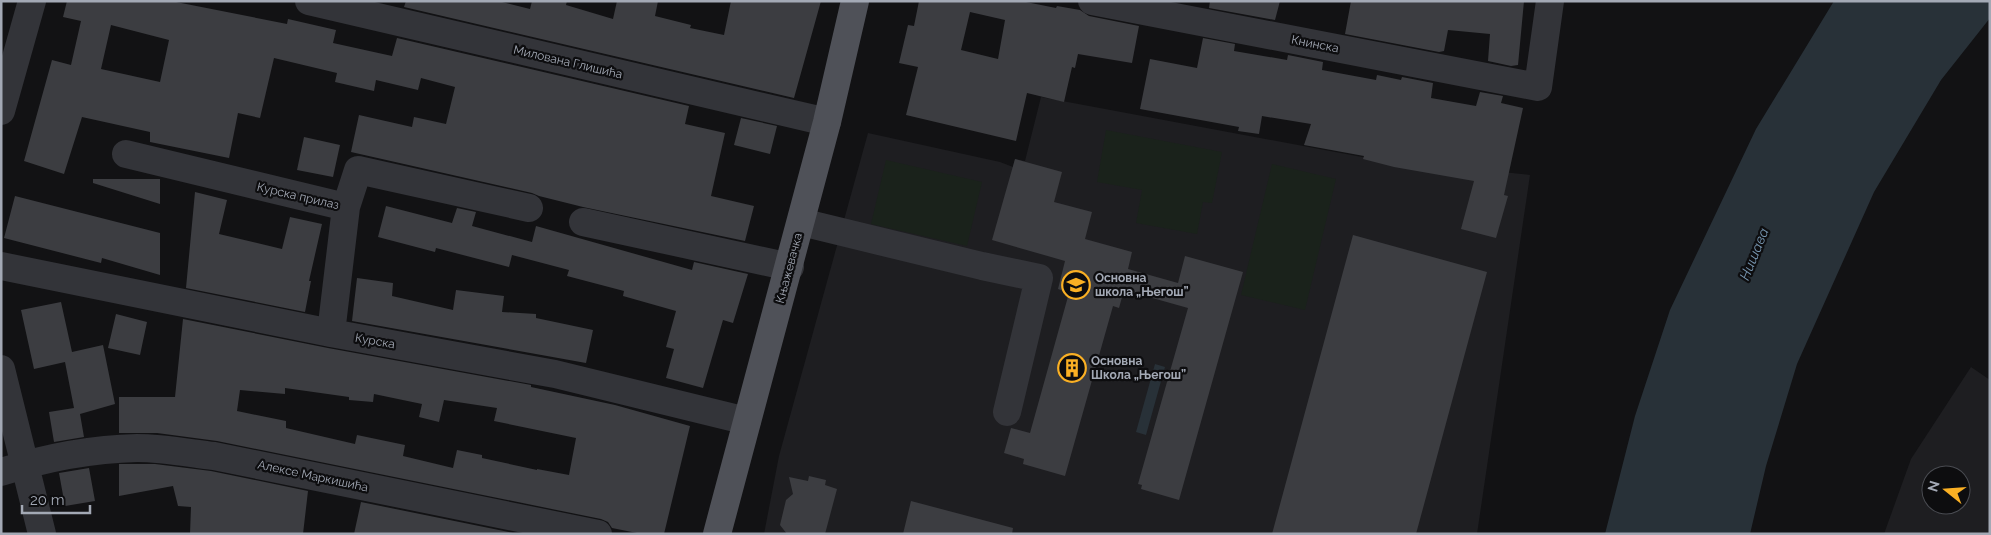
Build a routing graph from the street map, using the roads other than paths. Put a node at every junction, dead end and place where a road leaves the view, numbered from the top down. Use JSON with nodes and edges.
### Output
{"nodes":[{"id":1,"x":32,"y":1,"type":"edge"},
{"id":2,"x":309,"y":1,"type":"edge"},
{"id":3,"x":855,"y":1,"type":"edge"},
{"id":4,"x":1092,"y":1,"type":"edge"},
{"id":5,"x":1550,"y":1,"type":"edge"},
{"id":6,"x":7,"y":72,"type":"edge"},
{"id":7,"x":1,"y":111,"type":"edge"},
{"id":8,"x":827,"y":122,"type":"junction"},
{"id":9,"x":126,"y":154,"type":"dead end"},
{"id":10,"x":346,"y":207,"type":"junction"},
{"id":11,"x":529,"y":208,"type":"dead end"},
{"id":12,"x":582,"y":222,"type":"dead end"},
{"id":13,"x":801,"y":222,"type":"junction"},
{"id":14,"x":1,"y":266,"type":"edge"},
{"id":15,"x":790,"y":267,"type":"junction"},
{"id":16,"x":331,"y":333,"type":"junction"},
{"id":17,"x":1,"y":369,"type":"edge"},
{"id":18,"x":1007,"y":412,"type":"dead end"},
{"id":19,"x":747,"y":422,"type":"junction"},
{"id":20,"x":13,"y":468,"type":"edge"},
{"id":21,"x":42,"y":534,"type":"edge"},
{"id":22,"x":598,"y":534,"type":"edge"},
{"id":23,"x":717,"y":534,"type":"edge"}],
"edges":[{"from":1,"to":6,"type":"street"},
{"from":2,"to":8,"type":"street","name":"Милована Глишића"},
{"from":3,"to":8,"type":"main road","name":"Књажевачка"},
{"from":4,"to":5,"type":"street","name":"Книнска"},
{"from":6,"to":7,"type":"street"},
{"from":8,"to":13,"type":"main road","name":"Књажевачка"},
{"from":9,"to":10,"type":"street","name":"Курска прилаз"},
{"from":10,"to":11,"type":"street"},
{"from":10,"to":16,"type":"street","name":"Курска прилаз"},
{"from":12,"to":15,"type":"street"},
{"from":13,"to":15,"type":"main road","name":"Књажевачка"},
{"from":13,"to":18,"type":"street"},
{"from":14,"to":16,"type":"street","name":"Курска"},
{"from":15,"to":19,"type":"main road","name":"Књажевачка"},
{"from":16,"to":19,"type":"street","name":"Курска"},
{"from":17,"to":20,"type":"street"},
{"from":19,"to":23,"type":"main road","name":"Књажевачка"},
{"from":20,"to":21,"type":"street"},
{"from":20,"to":22,"type":"street","name":"Алексе Маркишића"}]}
